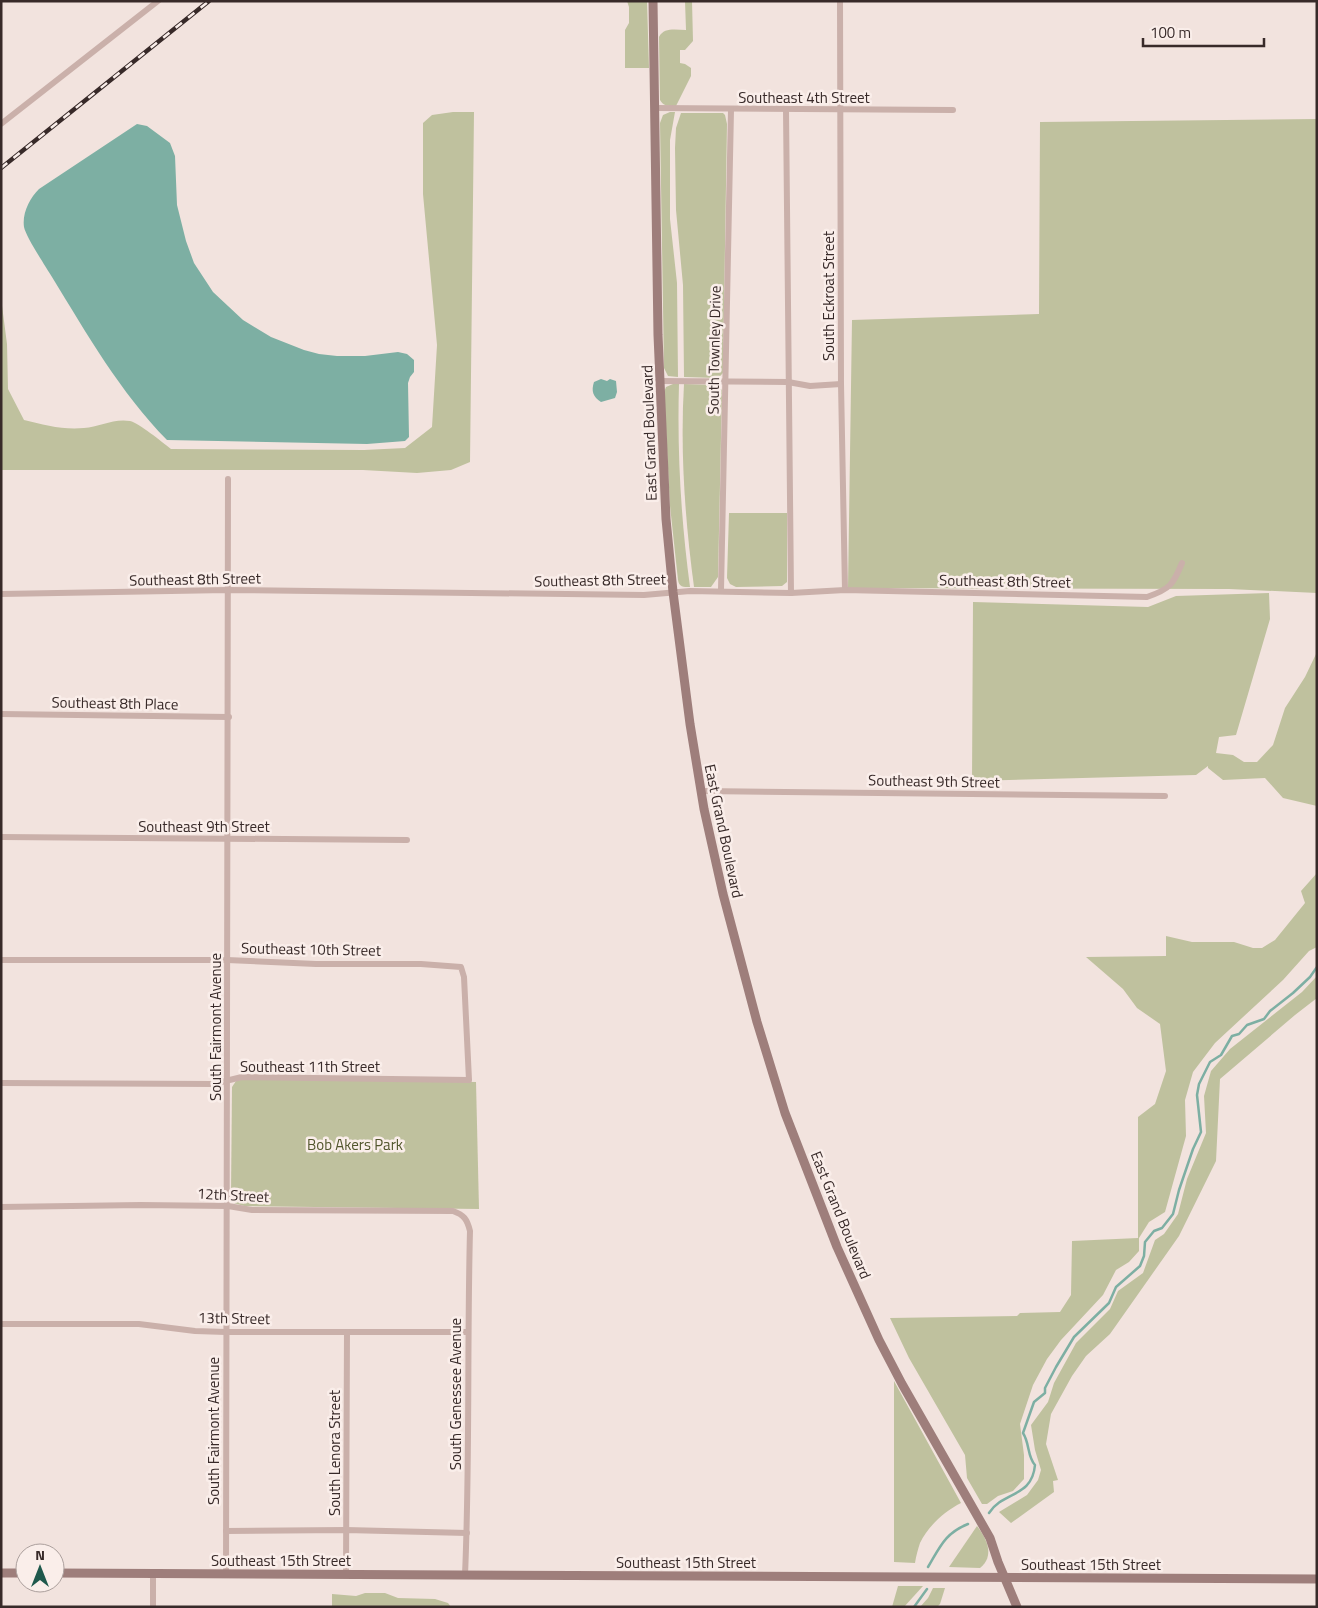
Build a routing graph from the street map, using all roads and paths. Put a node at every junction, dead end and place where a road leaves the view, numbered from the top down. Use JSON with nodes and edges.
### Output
{"nodes":[{"id":1,"x":158,"y":1,"type":"edge"},
{"id":2,"x":653,"y":1,"type":"edge"},
{"id":3,"x":840,"y":1,"type":"edge"},
{"id":4,"x":656,"y":108,"type":"junction"},
{"id":5,"x":840,"y":109,"type":"junction"},
{"id":6,"x":731,"y":110,"type":"junction"},
{"id":7,"x":786,"y":110,"type":"junction"},
{"id":8,"x":953,"y":110,"type":"dead end"},
{"id":9,"x":1,"y":124,"type":"edge"},
{"id":10,"x":660,"y":381,"type":"junction"},
{"id":11,"x":726,"y":382,"type":"junction"},
{"id":12,"x":788,"y":382,"type":"junction"},
{"id":13,"x":841,"y":384,"type":"junction"},
{"id":14,"x":228,"y":479,"type":"dead end"},
{"id":15,"x":1182,"y":563,"type":"dead end"},
{"id":16,"x":227,"y":590,"type":"junction"},
{"id":17,"x":721,"y":590,"type":"junction"},
{"id":18,"x":845,"y":590,"type":"junction"},
{"id":19,"x":672,"y":592,"type":"junction"},
{"id":20,"x":792,"y":592,"type":"junction"},
{"id":21,"x":1,"y":594,"type":"edge"},
{"id":22,"x":1,"y":714,"type":"edge"},
{"id":23,"x":229,"y":717,"type":"junction"},
{"id":24,"x":702,"y":791,"type":"junction"},
{"id":25,"x":1165,"y":796,"type":"dead end"},
{"id":26,"x":1,"y":837,"type":"edge"},
{"id":27,"x":229,"y":838,"type":"junction"},
{"id":28,"x":407,"y":840,"type":"dead end"},
{"id":29,"x":1,"y":960,"type":"edge"},
{"id":30,"x":227,"y":960,"type":"junction"},
{"id":31,"x":469,"y":1080,"type":"joint"},
{"id":32,"x":228,"y":1081,"type":"junction"},
{"id":33,"x":1,"y":1083,"type":"edge"},
{"id":34,"x":228,"y":1206,"type":"junction"},
{"id":35,"x":1,"y":1207,"type":"edge"},
{"id":36,"x":463,"y":1215,"type":"joint"},
{"id":37,"x":1,"y":1324,"type":"edge"},
{"id":38,"x":226,"y":1332,"type":"junction"},
{"id":39,"x":347,"y":1332,"type":"junction"},
{"id":40,"x":467,"y":1332,"type":"junction"},
{"id":41,"x":346,"y":1530,"type":"junction"},
{"id":42,"x":226,"y":1532,"type":"junction"},
{"id":43,"x":467,"y":1533,"type":"junction"},
{"id":44,"x":1,"y":1573,"type":"edge"},
{"id":45,"x":15,"y":1573,"type":"edge"},
{"id":46,"x":65,"y":1573,"type":"edge"},
{"id":47,"x":153,"y":1574,"type":"junction"},
{"id":48,"x":226,"y":1574,"type":"junction"},
{"id":49,"x":346,"y":1574,"type":"junction"},
{"id":50,"x":465,"y":1575,"type":"junction"},
{"id":51,"x":1004,"y":1577,"type":"junction"},
{"id":52,"x":1317,"y":1579,"type":"edge"},
{"id":53,"x":154,"y":1607,"type":"edge"},
{"id":54,"x":1017,"y":1607,"type":"edge"}],
"edges":[{"from":1,"to":9,"type":"street"},
{"from":2,"to":4,"type":"street","name":"East Grand Boulevard"},
{"from":3,"to":5,"type":"street","name":"South Eckroat Street"},
{"from":4,"to":6,"type":"street","name":"Southeast 4th Street"},
{"from":4,"to":10,"type":"street","name":"East Grand Boulevard"},
{"from":5,"to":7,"type":"street","name":"Southeast 4th Street"},
{"from":5,"to":8,"type":"street","name":"Southeast 4th Street"},
{"from":5,"to":13,"type":"street","name":"South Eckroat Street"},
{"from":6,"to":7,"type":"street","name":"Southeast 4th Street"},
{"from":6,"to":11,"type":"street","name":"South Townley Drive"},
{"from":7,"to":12,"type":"street"},
{"from":10,"to":11,"type":"street"},
{"from":10,"to":19,"type":"street","name":"East Grand Boulevard"},
{"from":11,"to":12,"type":"street"},
{"from":11,"to":17,"type":"street","name":"South Townley Drive"},
{"from":12,"to":13,"type":"street"},
{"from":12,"to":20,"type":"street"},
{"from":13,"to":18,"type":"street","name":"South Eckroat Street"},
{"from":14,"to":16,"type":"street","name":"South Fairmont Avenue"},
{"from":15,"to":18,"type":"street","name":"Southeast 8th Street"},
{"from":16,"to":19,"type":"street","name":"Southeast 8th Street"},
{"from":16,"to":21,"type":"street","name":"Southeast 8th Street"},
{"from":16,"to":23,"type":"street","name":"South Fairmont Avenue"},
{"from":17,"to":19,"type":"street","name":"Southeast 8th Street"},
{"from":17,"to":20,"type":"street","name":"Southeast 8th Street"},
{"from":18,"to":20,"type":"street","name":"Southeast 8th Street"},
{"from":19,"to":24,"type":"street","name":"East Grand Boulevard"},
{"from":22,"to":23,"type":"street","name":"Southeast 8th Place"},
{"from":23,"to":27,"type":"street","name":"South Fairmont Avenue"},
{"from":24,"to":25,"type":"street","name":"Southeast 9th Street"},
{"from":24,"to":51,"type":"street","name":"East Grand Boulevard"},
{"from":26,"to":27,"type":"street","name":"Southeast 9th Street"},
{"from":27,"to":28,"type":"street","name":"Southeast 9th Street"},
{"from":27,"to":30,"type":"street","name":"South Fairmont Avenue"},
{"from":29,"to":30,"type":"street","name":"Southeast 10th Street"},
{"from":30,"to":31,"type":"street","name":"Southeast 10th Street"},
{"from":30,"to":32,"type":"street","name":"South Fairmont Avenue"},
{"from":31,"to":32,"type":"street","name":"Southeast 11th Street"},
{"from":32,"to":33,"type":"street","name":"Southeast 11th Street"},
{"from":32,"to":34,"type":"street","name":"South Fairmont Avenue"},
{"from":34,"to":35,"type":"street","name":"12th Street"},
{"from":34,"to":36,"type":"street","name":"12th Street"},
{"from":34,"to":38,"type":"street","name":"South Fairmont Avenue"},
{"from":36,"to":40,"type":"street","name":"South Genessee Avenue"},
{"from":37,"to":38,"type":"street","name":"13th Street"},
{"from":38,"to":39,"type":"street","name":"13th Street"},
{"from":38,"to":42,"type":"street","name":"South Fairmont Avenue"},
{"from":39,"to":40,"type":"street","name":"13th Street"},
{"from":39,"to":41,"type":"street","name":"South Lenora Street"},
{"from":40,"to":43,"type":"street","name":"South Genessee Avenue"},
{"from":41,"to":42,"type":"street"},
{"from":41,"to":43,"type":"street"},
{"from":41,"to":49,"type":"street","name":"South Lenora Street"},
{"from":42,"to":48,"type":"street","name":"South Fairmont Avenue"},
{"from":43,"to":50,"type":"street","name":"South Genessee Avenue"},
{"from":44,"to":45,"type":"street"},
{"from":46,"to":47,"type":"street","name":"Southeast 15th Street"},
{"from":47,"to":48,"type":"street","name":"Southeast 15th Street"},
{"from":47,"to":53,"type":"street"},
{"from":48,"to":49,"type":"street","name":"Southeast 15th Street"},
{"from":49,"to":50,"type":"street","name":"Southeast 15th Street"},
{"from":50,"to":51,"type":"street","name":"Southeast 15th Street"},
{"from":51,"to":52,"type":"street","name":"Southeast 15th Street"},
{"from":51,"to":54,"type":"street","name":"East Grand Boulevard"}]}
